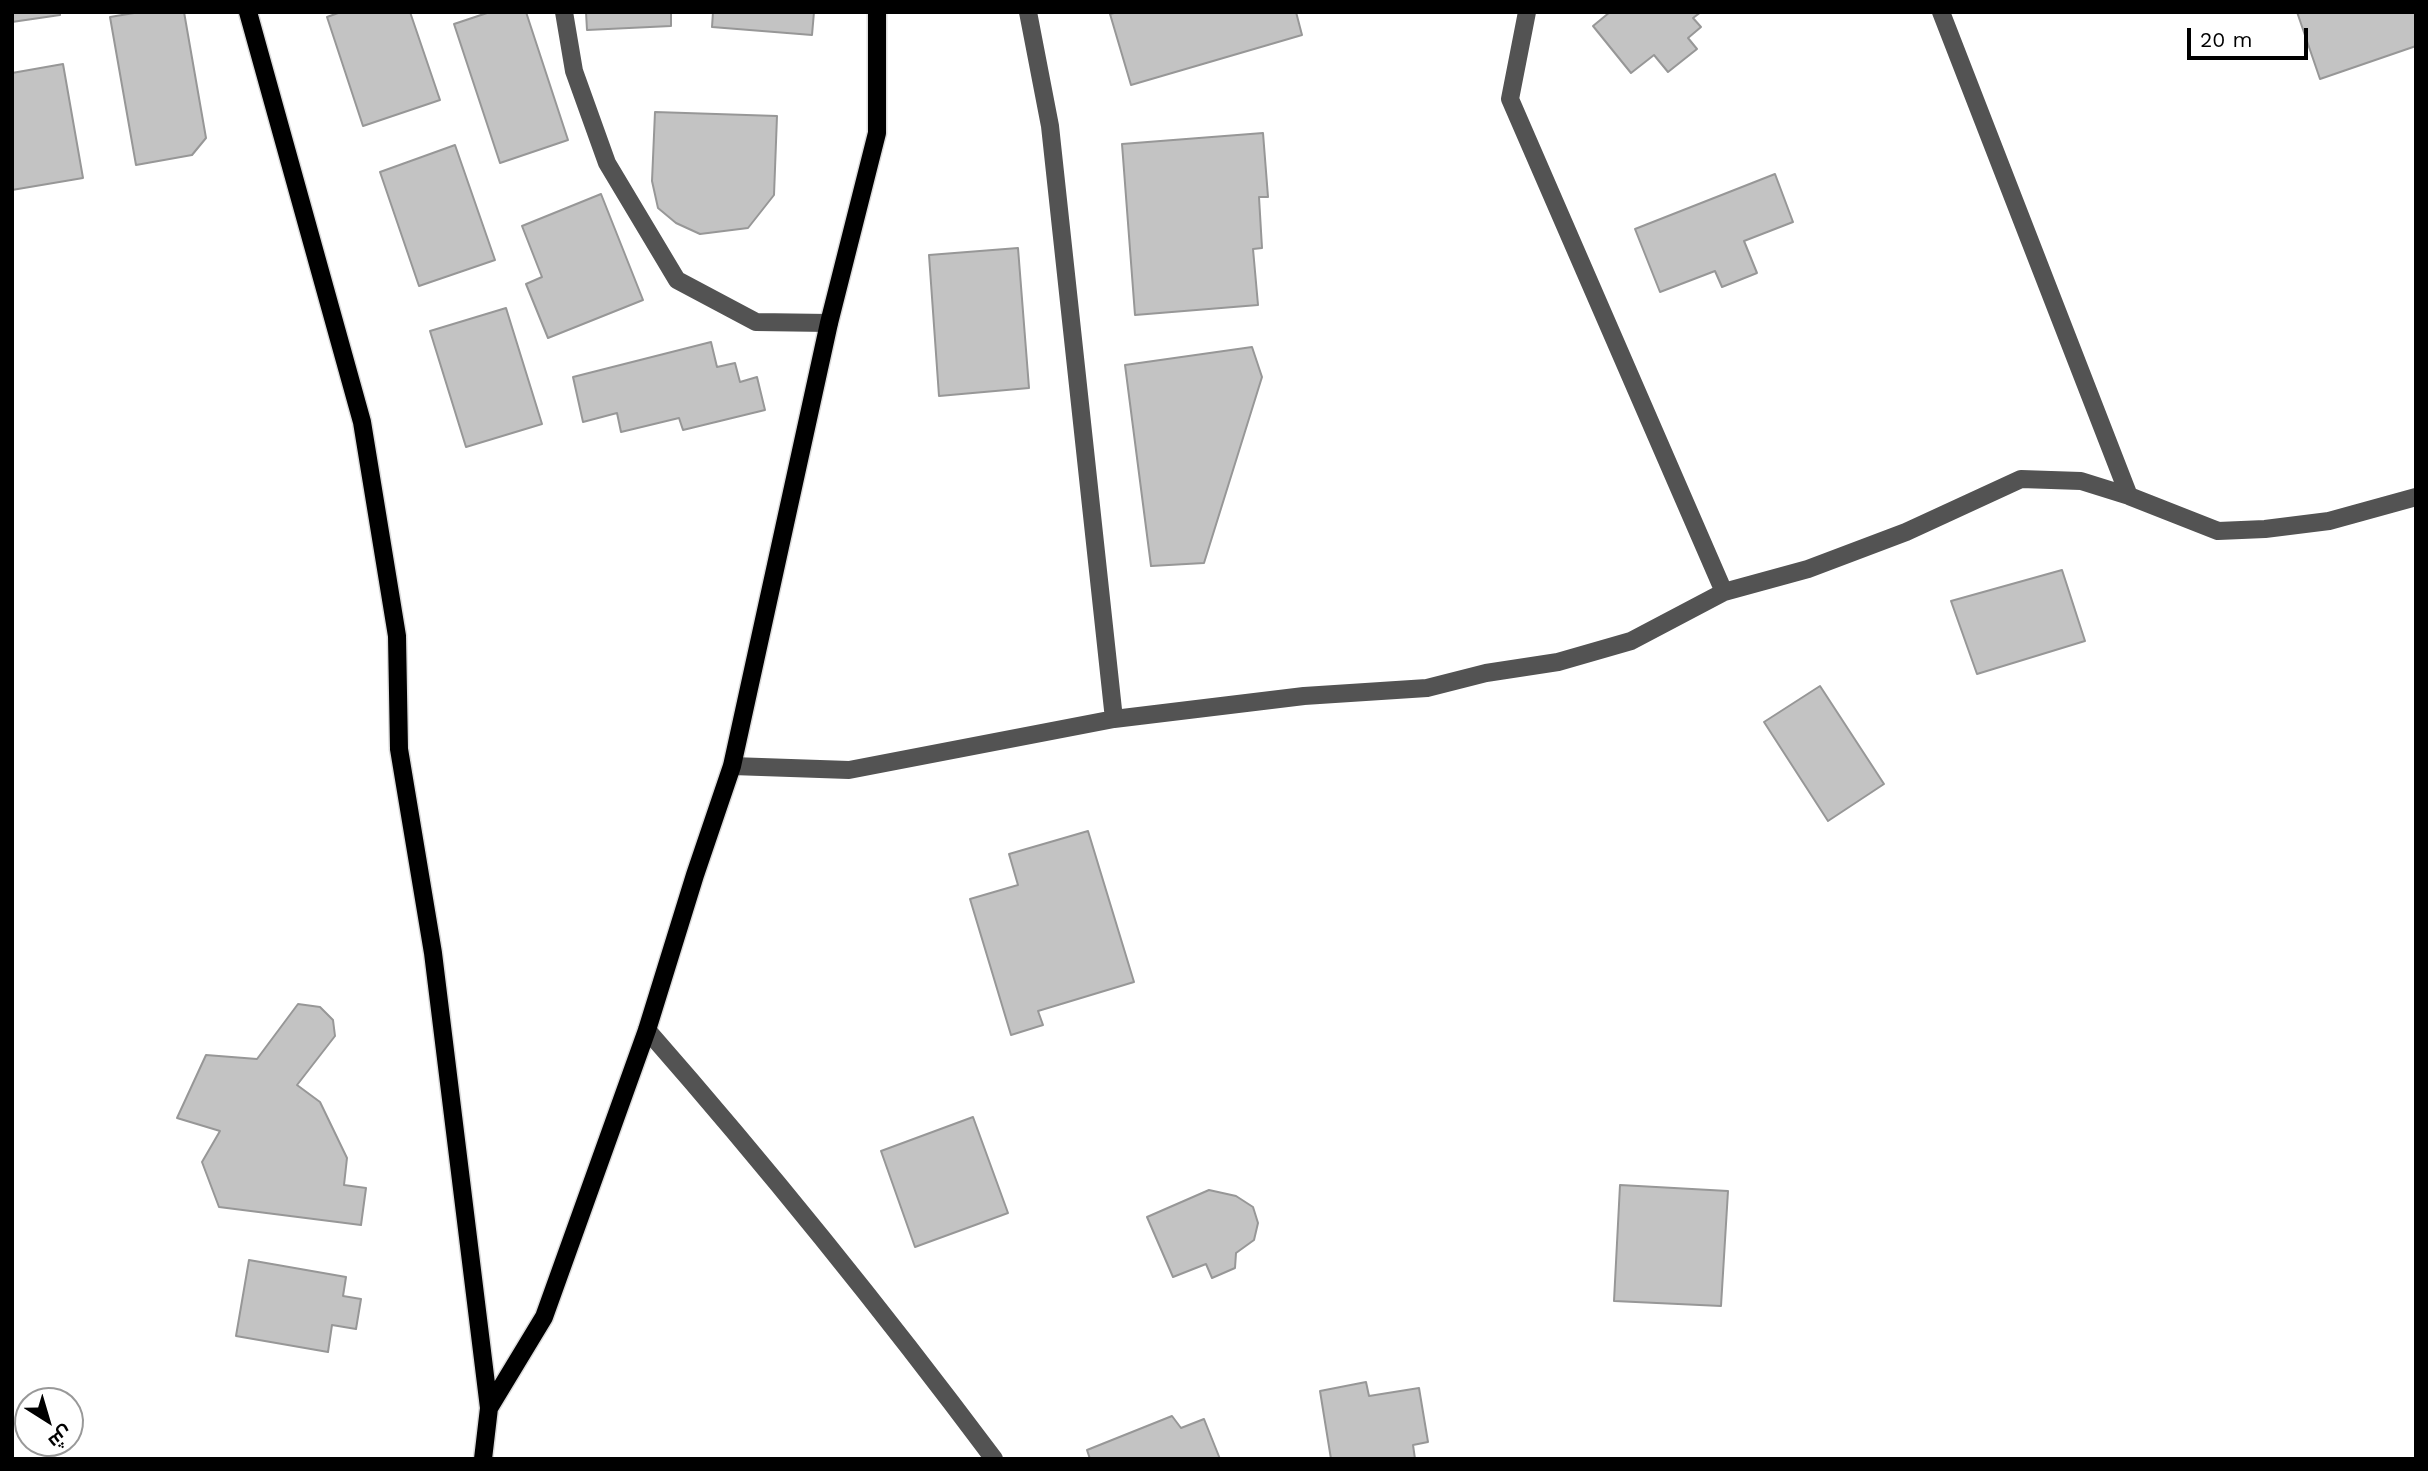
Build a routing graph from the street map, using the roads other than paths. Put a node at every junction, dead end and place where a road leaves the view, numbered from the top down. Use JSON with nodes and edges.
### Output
{"nodes":[{"id":1,"x":248,"y":12,"type":"edge"},
{"id":2,"x":564,"y":12,"type":"edge"},
{"id":3,"x":877,"y":12,"type":"edge"},
{"id":4,"x":1028,"y":12,"type":"edge"},
{"id":5,"x":1527,"y":12,"type":"edge"},
{"id":6,"x":1941,"y":12,"type":"edge"},
{"id":7,"x":829,"y":323,"type":"junction"},
{"id":8,"x":2129,"y":496,"type":"junction"},
{"id":9,"x":2416,"y":497,"type":"edge"},
{"id":10,"x":1724,"y":593,"type":"junction"},
{"id":11,"x":1114,"y":719,"type":"junction"},
{"id":12,"x":732,"y":766,"type":"junction"},
{"id":13,"x":647,"y":1030,"type":"junction"},
{"id":14,"x":489,"y":1408,"type":"junction"},
{"id":15,"x":483,"y":1459,"type":"edge"},
{"id":16,"x":994,"y":1459,"type":"edge"}],
"edges":[{"from":1,"to":14,"type":"main road"},
{"from":2,"to":7,"type":"street"},
{"from":3,"to":7,"type":"main road"},
{"from":4,"to":11,"type":"street"},
{"from":5,"to":10,"type":"street"},
{"from":6,"to":8,"type":"street"},
{"from":7,"to":12,"type":"main road"},
{"from":8,"to":9,"type":"street"},
{"from":8,"to":10,"type":"street"},
{"from":10,"to":11,"type":"street"},
{"from":11,"to":12,"type":"street"},
{"from":12,"to":13,"type":"main road"},
{"from":13,"to":14,"type":"main road"},
{"from":13,"to":16,"type":"street"},
{"from":14,"to":15,"type":"main road"}]}
